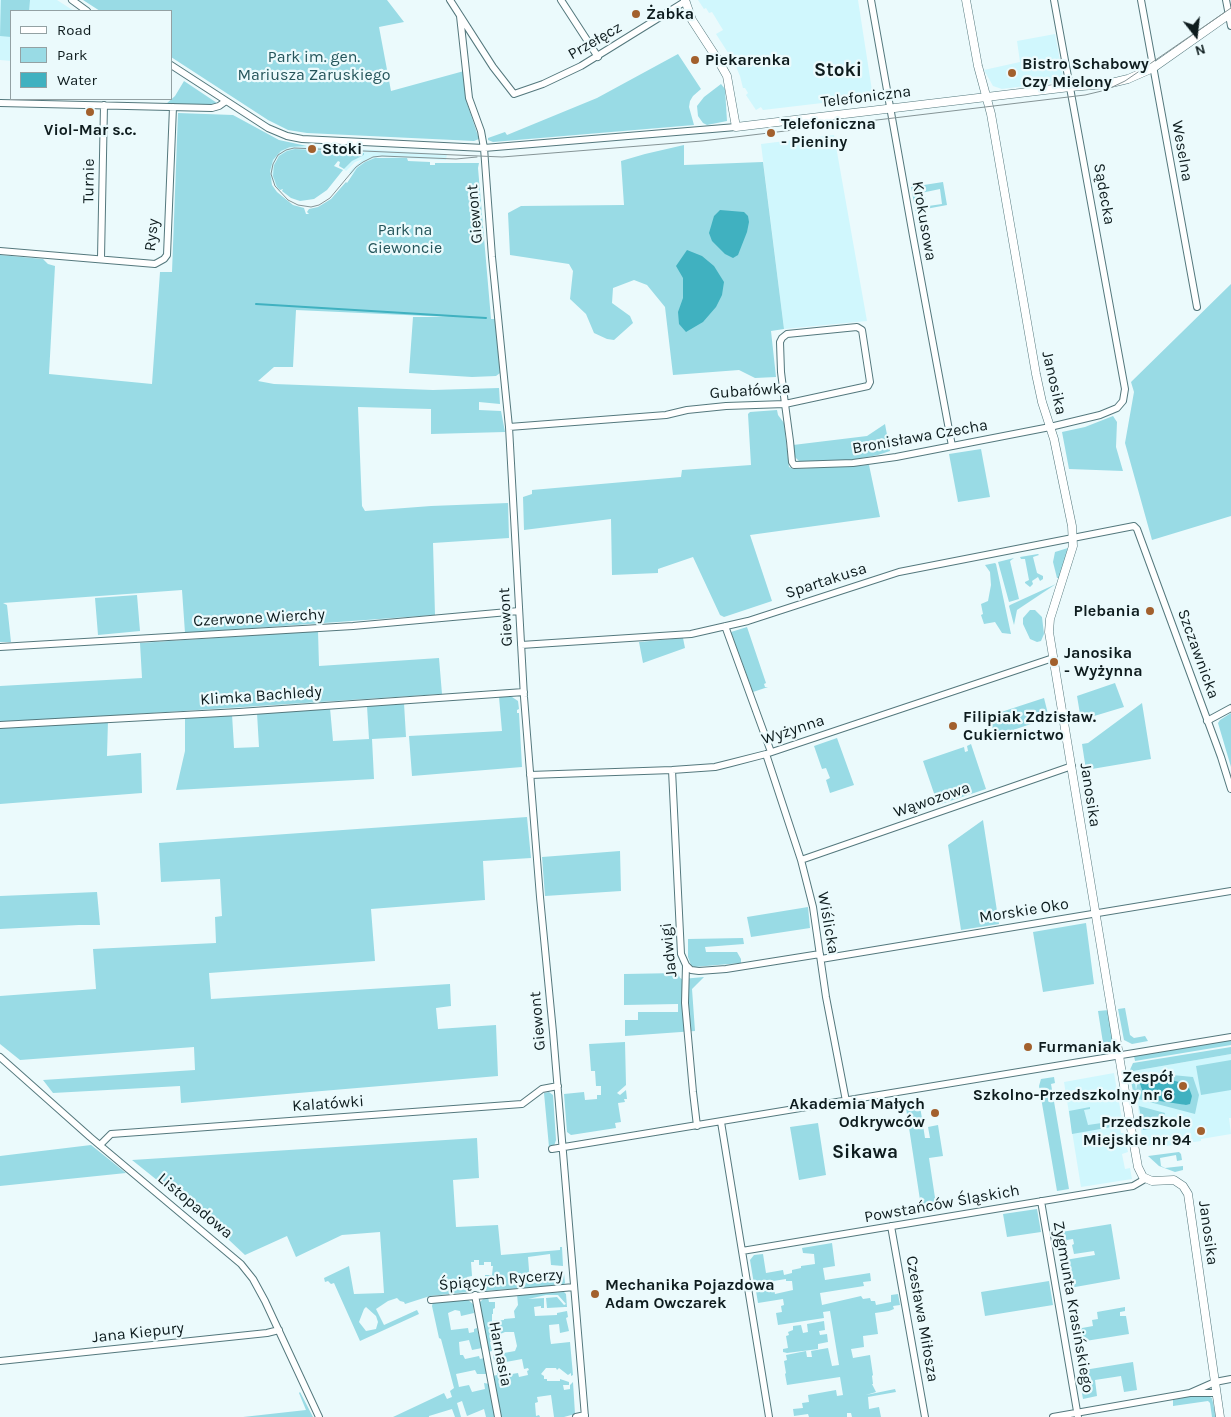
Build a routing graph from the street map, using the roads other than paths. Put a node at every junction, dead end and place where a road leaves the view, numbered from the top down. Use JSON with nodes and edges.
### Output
{"nodes":[{"id":1,"x":72,"y":0,"type":"edge"},
{"id":2,"x":450,"y":0,"type":"edge"},
{"id":3,"x":561,"y":0,"type":"edge"},
{"id":4,"x":685,"y":0,"type":"edge"},
{"id":5,"x":872,"y":0,"type":"edge"},
{"id":6,"x":966,"y":0,"type":"edge"},
{"id":7,"x":1054,"y":0,"type":"edge"},
{"id":8,"x":1141,"y":0,"type":"edge"},
{"id":9,"x":1226,"y":0,"type":"edge"},
{"id":10,"x":86,"y":10,"type":"edge"},
{"id":11,"x":1230,"y":14,"type":"edge"},
{"id":12,"x":460,"y":16,"type":"junction"},
{"id":13,"x":1231,"y":26,"type":"edge"},
{"id":14,"x":598,"y":56,"type":"junction"},
{"id":15,"x":172,"y":66,"type":"edge"},
{"id":16,"x":1153,"y":68,"type":"junction"},
{"id":17,"x":1070,"y":87,"type":"junction"},
{"id":18,"x":986,"y":97,"type":"junction"},
{"id":19,"x":226,"y":101,"type":"junction"},
{"id":20,"x":0,"y":103,"type":"edge"},
{"id":21,"x":104,"y":105,"type":"junction"},
{"id":22,"x":173,"y":107,"type":"junction"},
{"id":23,"x":891,"y":108,"type":"junction"},
{"id":24,"x":736,"y":127,"type":"junction"},
{"id":25,"x":484,"y":148,"type":"junction"},
{"id":26,"x":0,"y":251,"type":"edge"},
{"id":27,"x":101,"y":258,"type":"junction"},
{"id":28,"x":1197,"y":307,"type":"dead end"},
{"id":29,"x":1126,"y":394,"type":"joint"},
{"id":30,"x":785,"y":404,"type":"junction"},
{"id":31,"x":509,"y":427,"type":"junction"},
{"id":32,"x":1050,"y":427,"type":"junction"},
{"id":33,"x":952,"y":446,"type":"junction"},
{"id":34,"x":1138,"y":529,"type":"joint"},
{"id":35,"x":1074,"y":539,"type":"junction"},
{"id":36,"x":519,"y":610,"type":"junction"},
{"id":37,"x":725,"y":626,"type":"junction"},
{"id":38,"x":521,"y":645,"type":"junction"},
{"id":39,"x":0,"y":647,"type":"edge"},
{"id":40,"x":1053,"y":658,"type":"junction"},
{"id":41,"x":524,"y":692,"type":"junction"},
{"id":42,"x":1231,"y":708,"type":"edge"},
{"id":43,"x":1207,"y":721,"type":"junction"},
{"id":44,"x":0,"y":725,"type":"edge"},
{"id":45,"x":768,"y":753,"type":"junction"},
{"id":46,"x":1072,"y":766,"type":"junction"},
{"id":47,"x":672,"y":770,"type":"junction"},
{"id":48,"x":530,"y":775,"type":"junction"},
{"id":49,"x":1231,"y":789,"type":"edge"},
{"id":50,"x":801,"y":860,"type":"junction"},
{"id":51,"x":1231,"y":891,"type":"edge"},
{"id":52,"x":1096,"y":913,"type":"junction"},
{"id":53,"x":821,"y":956,"type":"junction"},
{"id":54,"x":686,"y":966,"type":"junction"},
{"id":55,"x":1231,"y":1037,"type":"edge"},
{"id":56,"x":1119,"y":1056,"type":"junction"},
{"id":57,"x":0,"y":1057,"type":"edge"},
{"id":58,"x":558,"y":1086,"type":"junction"},
{"id":59,"x":846,"y":1100,"type":"junction"},
{"id":60,"x":721,"y":1122,"type":"junction"},
{"id":61,"x":697,"y":1126,"type":"junction"},
{"id":62,"x":100,"y":1145,"type":"junction"},
{"id":63,"x":563,"y":1147,"type":"junction"},
{"id":64,"x":552,"y":1149,"type":"dead end"},
{"id":65,"x":1145,"y":1179,"type":"junction"},
{"id":66,"x":1041,"y":1201,"type":"junction"},
{"id":67,"x":892,"y":1226,"type":"junction"},
{"id":68,"x":742,"y":1252,"type":"junction"},
{"id":69,"x":574,"y":1287,"type":"junction"},
{"id":70,"x":475,"y":1295,"type":"junction"},
{"id":71,"x":431,"y":1300,"type":"dead end"},
{"id":72,"x":279,"y":1330,"type":"junction"},
{"id":73,"x":0,"y":1361,"type":"edge"},
{"id":74,"x":1231,"y":1379,"type":"edge"},
{"id":75,"x":1215,"y":1382,"type":"junction"},
{"id":76,"x":1190,"y":1393,"type":"junction"},
{"id":77,"x":1216,"y":1393,"type":"junction"},
{"id":78,"x":1077,"y":1415,"type":"edge"},
{"id":79,"x":585,"y":1416,"type":"edge"},
{"id":80,"x":319,"y":1417,"type":"edge"},
{"id":81,"x":498,"y":1417,"type":"edge"},
{"id":82,"x":576,"y":1417,"type":"edge"},
{"id":83,"x":769,"y":1417,"type":"edge"},
{"id":84,"x":925,"y":1417,"type":"edge"},
{"id":85,"x":1053,"y":1417,"type":"edge"},
{"id":86,"x":1220,"y":1417,"type":"edge"}],
"edges":[{"from":1,"to":10,"type":"street"},
{"from":2,"to":12,"type":"street"},
{"from":3,"to":14,"type":"street"},
{"from":4,"to":14,"type":"street","name":"Przełęcz"},
{"from":4,"to":24,"type":"street"},
{"from":5,"to":23,"type":"street","name":"Krokusowa"},
{"from":6,"to":18,"type":"street","name":"Janosika"},
{"from":7,"to":17,"type":"street","name":"Sądecka"},
{"from":8,"to":16,"type":"street","name":"Weselna"},
{"from":9,"to":11,"type":"street"},
{"from":11,"to":13,"type":"street"},
{"from":11,"to":16,"type":"street","name":"Telefoniczna"},
{"from":12,"to":14,"type":"street","name":"Przełęcz"},
{"from":12,"to":25,"type":"street","name":"Giewont"},
{"from":15,"to":19,"type":"street"},
{"from":16,"to":17,"type":"street","name":"Telefoniczna"},
{"from":16,"to":28,"type":"street","name":"Weselna"},
{"from":17,"to":18,"type":"street","name":"Telefoniczna"},
{"from":17,"to":29,"type":"street","name":"Sądecka"},
{"from":18,"to":23,"type":"street","name":"Telefoniczna"},
{"from":18,"to":32,"type":"street","name":"Janosika"},
{"from":19,"to":22,"type":"street"},
{"from":19,"to":25,"type":"street"},
{"from":20,"to":21,"type":"street"},
{"from":21,"to":22,"type":"street"},
{"from":21,"to":27,"type":"street","name":"Turnie"},
{"from":22,"to":27,"type":"street","name":"Rysy"},
{"from":23,"to":24,"type":"street","name":"Telefoniczna"},
{"from":23,"to":33,"type":"street","name":"Krokusowa"},
{"from":24,"to":25,"type":"street","name":"Telefoniczna"},
{"from":25,"to":31,"type":"street","name":"Giewont"},
{"from":26,"to":27,"type":"street","name":"Rysy"},
{"from":29,"to":32,"type":"street","name":"Bronisława Czecha"},
{"from":30,"to":30,"type":"street","name":"Gubałówka"},
{"from":30,"to":31,"type":"street","name":"Gubałówka"},
{"from":30,"to":33,"type":"street","name":"Bronisława Czecha"},
{"from":31,"to":36,"type":"street","name":"Giewont"},
{"from":32,"to":33,"type":"street","name":"Bronisława Czecha"},
{"from":32,"to":35,"type":"street","name":"Janosika"},
{"from":34,"to":35,"type":"street","name":"Spartakusa"},
{"from":34,"to":43,"type":"street","name":"Szczawnicka"},
{"from":35,"to":37,"type":"street","name":"Spartakusa"},
{"from":35,"to":40,"type":"street","name":"Janosika"},
{"from":36,"to":38,"type":"street","name":"Giewont"},
{"from":36,"to":39,"type":"street","name":"Czerwone Wierchy"},
{"from":37,"to":38,"type":"street","name":"Spartakusa"},
{"from":37,"to":45,"type":"street","name":"Wiślicka"},
{"from":38,"to":41,"type":"street","name":"Giewont"},
{"from":40,"to":45,"type":"street","name":"Wyżynna"},
{"from":40,"to":46,"type":"street","name":"Janosika"},
{"from":41,"to":44,"type":"street","name":"Klimka Bachledy"},
{"from":41,"to":48,"type":"street","name":"Giewont"},
{"from":42,"to":43,"type":"street"},
{"from":43,"to":49,"type":"street","name":"Szczawnicka"},
{"from":45,"to":47,"type":"street","name":"Wyżynna"},
{"from":45,"to":50,"type":"street","name":"Wiślicka"},
{"from":46,"to":50,"type":"street","name":"Wąwozowa"},
{"from":46,"to":52,"type":"street","name":"Janosika"},
{"from":47,"to":48,"type":"street","name":"Wyżynna"},
{"from":47,"to":54,"type":"street","name":"Jadwigi"},
{"from":48,"to":58,"type":"street","name":"Giewont"},
{"from":50,"to":53,"type":"street","name":"Wiślicka"},
{"from":51,"to":52,"type":"street","name":"Morskie Oko"},
{"from":52,"to":53,"type":"street","name":"Morskie Oko"},
{"from":52,"to":56,"type":"street","name":"Janosika"},
{"from":53,"to":54,"type":"street","name":"Morskie Oko"},
{"from":53,"to":59,"type":"street","name":"Wiślicka"},
{"from":54,"to":61,"type":"street","name":"Jadwigi"},
{"from":55,"to":56,"type":"street"},
{"from":56,"to":59,"type":"street"},
{"from":56,"to":65,"type":"street","name":"Janosika"},
{"from":57,"to":62,"type":"street","name":"Listopadowa"},
{"from":58,"to":62,"type":"street","name":"Kalatówki"},
{"from":58,"to":63,"type":"street","name":"Giewont"},
{"from":59,"to":60,"type":"street"},
{"from":60,"to":61,"type":"street"},
{"from":60,"to":68,"type":"street"},
{"from":61,"to":63,"type":"street"},
{"from":62,"to":72,"type":"street","name":"Listopadowa"},
{"from":63,"to":64,"type":"street"},
{"from":63,"to":69,"type":"street","name":"Giewont"},
{"from":65,"to":66,"type":"street","name":"Powstańców Śląskich"},
{"from":65,"to":75,"type":"street","name":"Janosika"},
{"from":66,"to":67,"type":"street","name":"Powstańców Śląskich"},
{"from":66,"to":78,"type":"street","name":"Zygmunta Krasińskiego"},
{"from":67,"to":68,"type":"street","name":"Powstańców Śląskich"},
{"from":67,"to":84,"type":"street","name":"Czesława Miłosza"},
{"from":68,"to":83,"type":"street"},
{"from":69,"to":70,"type":"street","name":"Śpiących Rycerzy"},
{"from":69,"to":79,"type":"street","name":"Giewont"},
{"from":70,"to":71,"type":"street","name":"Śpiących Rycerzy"},
{"from":70,"to":81,"type":"street","name":"Harnasia"},
{"from":72,"to":73,"type":"street","name":"Jana Kiepury"},
{"from":72,"to":80,"type":"street","name":"Listopadowa"},
{"from":74,"to":75,"type":"street"},
{"from":75,"to":76,"type":"street"},
{"from":75,"to":77,"type":"street","name":"Janosika"},
{"from":76,"to":77,"type":"street"},
{"from":76,"to":78,"type":"street"},
{"from":77,"to":86,"type":"street","name":"Janosika"},
{"from":78,"to":85,"type":"street"},
{"from":79,"to":82,"type":"street"}]}
